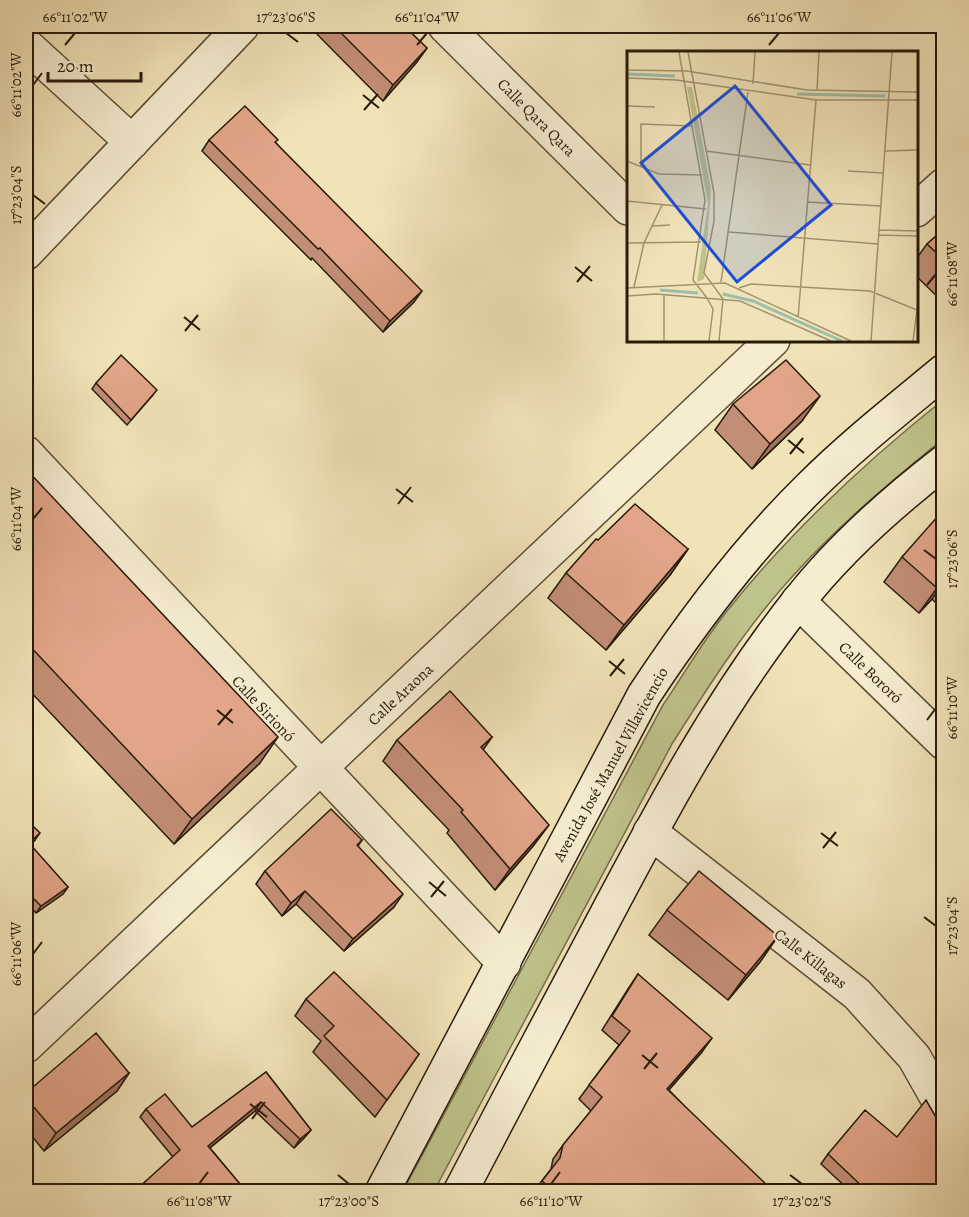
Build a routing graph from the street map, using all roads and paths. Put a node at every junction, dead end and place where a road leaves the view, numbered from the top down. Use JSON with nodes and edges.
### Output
{"nodes":[{"id":1,"x":242,"y":26,"type":"edge"},
{"id":2,"x":445,"y":26,"type":"edge"},
{"id":3,"x":26,"y":45,"type":"edge"},
{"id":4,"x":132,"y":142,"type":"junction"},
{"id":5,"x":944,"y":185,"type":"edge"},
{"id":6,"x":627,"y":207,"type":"edge"},
{"id":7,"x":918,"y":208,"type":"edge"},
{"id":8,"x":26,"y":253,"type":"edge"},
{"id":9,"x":767,"y":342,"type":"edge"},
{"id":10,"x":944,"y":371,"type":"edge"},
{"id":11,"x":26,"y":453,"type":"edge"},
{"id":12,"x":944,"y":462,"type":"edge"},
{"id":13,"x":798,"y":601,"type":"junction"},
{"id":14,"x":944,"y":743,"type":"edge"},
{"id":15,"x":321,"y":769,"type":"junction"},
{"id":16,"x":650,"y":832,"type":"junction"},
{"id":17,"x":504,"y":963,"type":"junction"},
{"id":18,"x":26,"y":1046,"type":"edge"},
{"id":19,"x":944,"y":1110,"type":"edge"},
{"id":20,"x":462,"y":1190,"type":"edge"},
{"id":21,"x":382,"y":1191,"type":"edge"}],
"edges":[{"from":1,"to":4,"type":"street"},
{"from":2,"to":6,"type":"street","name":"Calle Qara Qara"},
{"from":3,"to":4,"type":"street"},
{"from":4,"to":8,"type":"street"},
{"from":5,"to":7,"type":"street"},
{"from":9,"to":15,"type":"street","name":"Calle Araona"},
{"from":10,"to":17,"type":"street","name":"Avenida José Manuel Villavicencio"},
{"from":11,"to":15,"type":"street","name":"Calle Sirionó"},
{"from":12,"to":13,"type":"street"},
{"from":13,"to":14,"type":"street","name":"Calle Bororó"},
{"from":13,"to":16,"type":"street"},
{"from":15,"to":17,"type":"street","name":"Calle Sirionó"},
{"from":15,"to":18,"type":"street","name":"Calle Araona"},
{"from":16,"to":19,"type":"street","name":"Calle Killagas"},
{"from":16,"to":20,"type":"street"},
{"from":17,"to":21,"type":"street","name":"Avenida José Manuel Villavicencio"}]}
